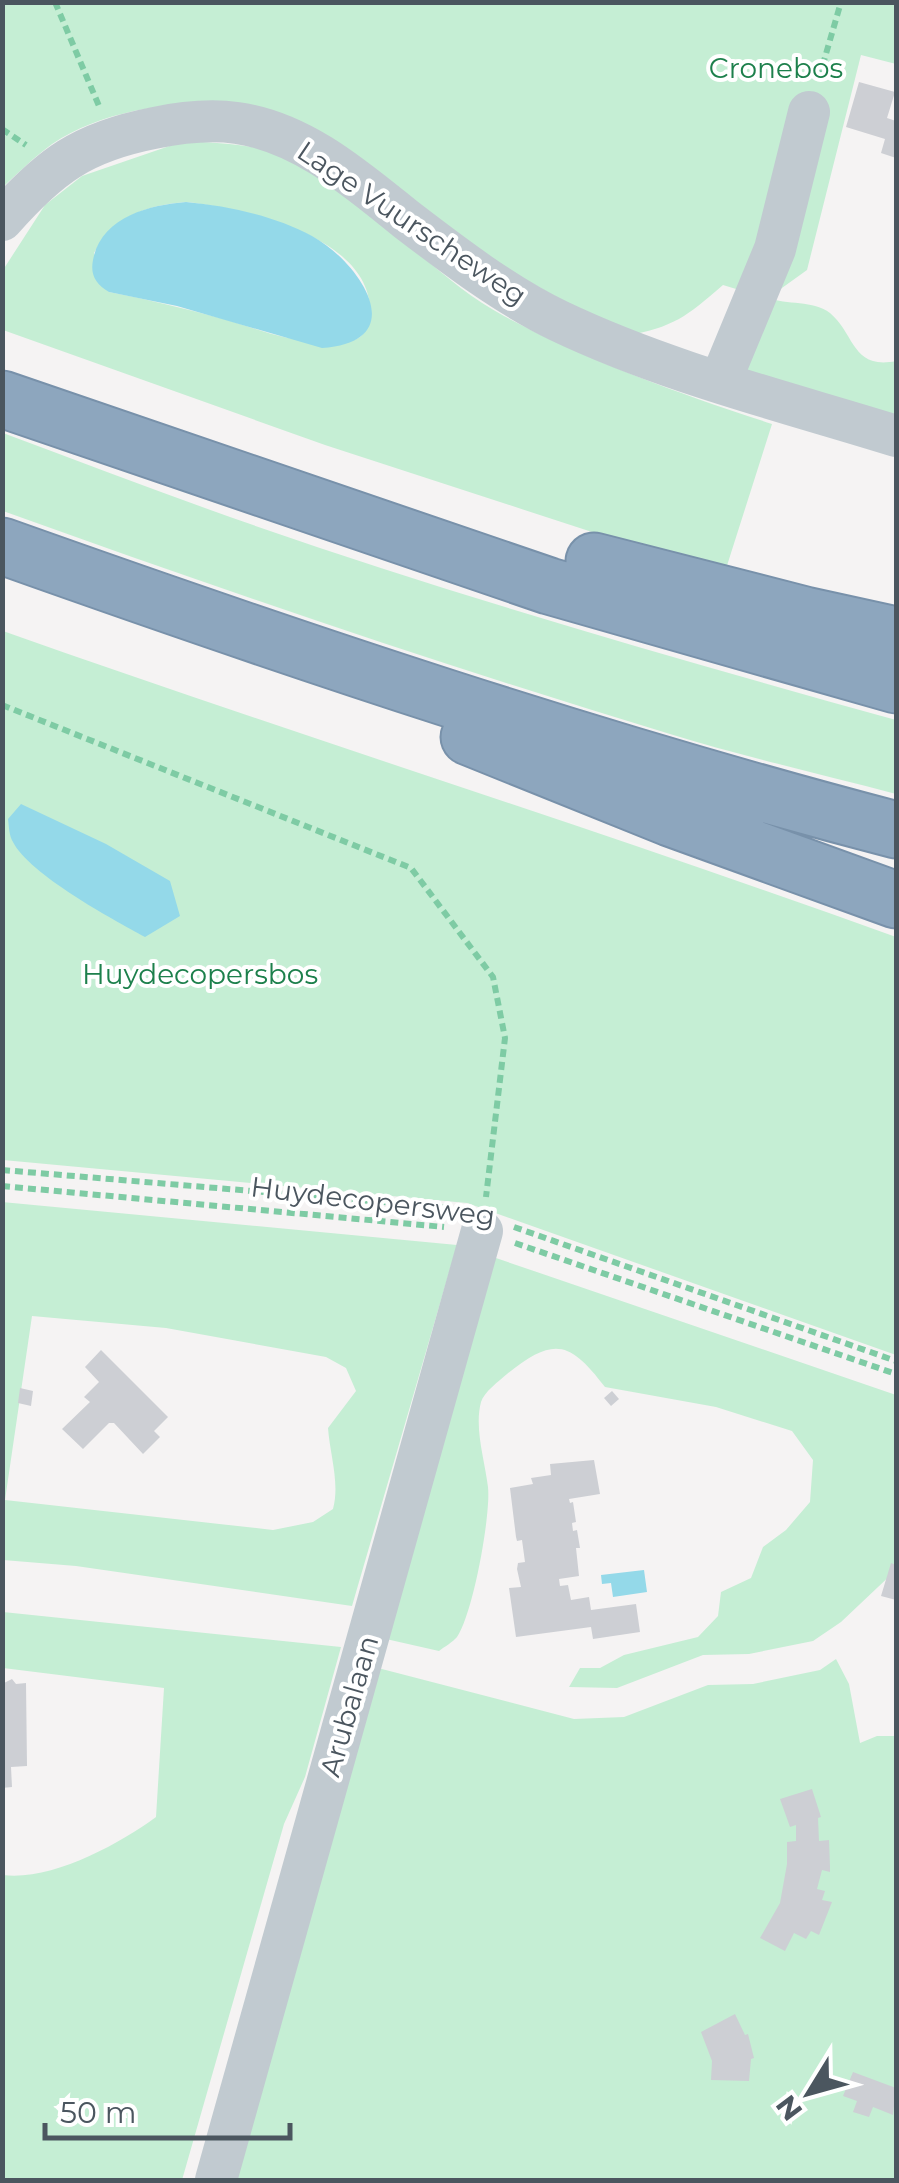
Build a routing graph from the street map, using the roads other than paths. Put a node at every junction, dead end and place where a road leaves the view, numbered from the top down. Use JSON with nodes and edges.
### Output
{"nodes":[{"id":1,"x":809,"y":112,"type":"road end"},
{"id":2,"x":2,"y":220,"type":"edge"},
{"id":3,"x":720,"y":382,"type":"junction"},
{"id":4,"x":2,"y":399,"type":"edge"},
{"id":5,"x":896,"y":436,"type":"edge"},
{"id":6,"x":2,"y":546,"type":"edge"},
{"id":7,"x":447,"y":552,"type":"junction"},
{"id":8,"x":896,"y":635,"type":"edge"},
{"id":9,"x":306,"y":654,"type":"junction"},
{"id":10,"x":896,"y":685,"type":"edge"},
{"id":11,"x":896,"y":830,"type":"edge"},
{"id":12,"x":896,"y":900,"type":"edge"},
{"id":13,"x":482,"y":1231,"type":"road end"},
{"id":14,"x":216,"y":2180,"type":"edge"}],
"edges":[{"from":1,"to":3,"type":"street"},
{"from":2,"to":3,"type":"street","name":"Lage Vuurscheweg"},
{"from":3,"to":5,"type":"street","name":"Lage Vuurscheweg"},
{"from":4,"to":7,"type":"highway"},
{"from":6,"to":9,"type":"highway"},
{"from":7,"to":8,"type":"highway"},
{"from":7,"to":10,"type":"highway"},
{"from":9,"to":11,"type":"highway"},
{"from":9,"to":12,"type":"highway"},
{"from":13,"to":14,"type":"street","name":"Arubalaan"}]}
